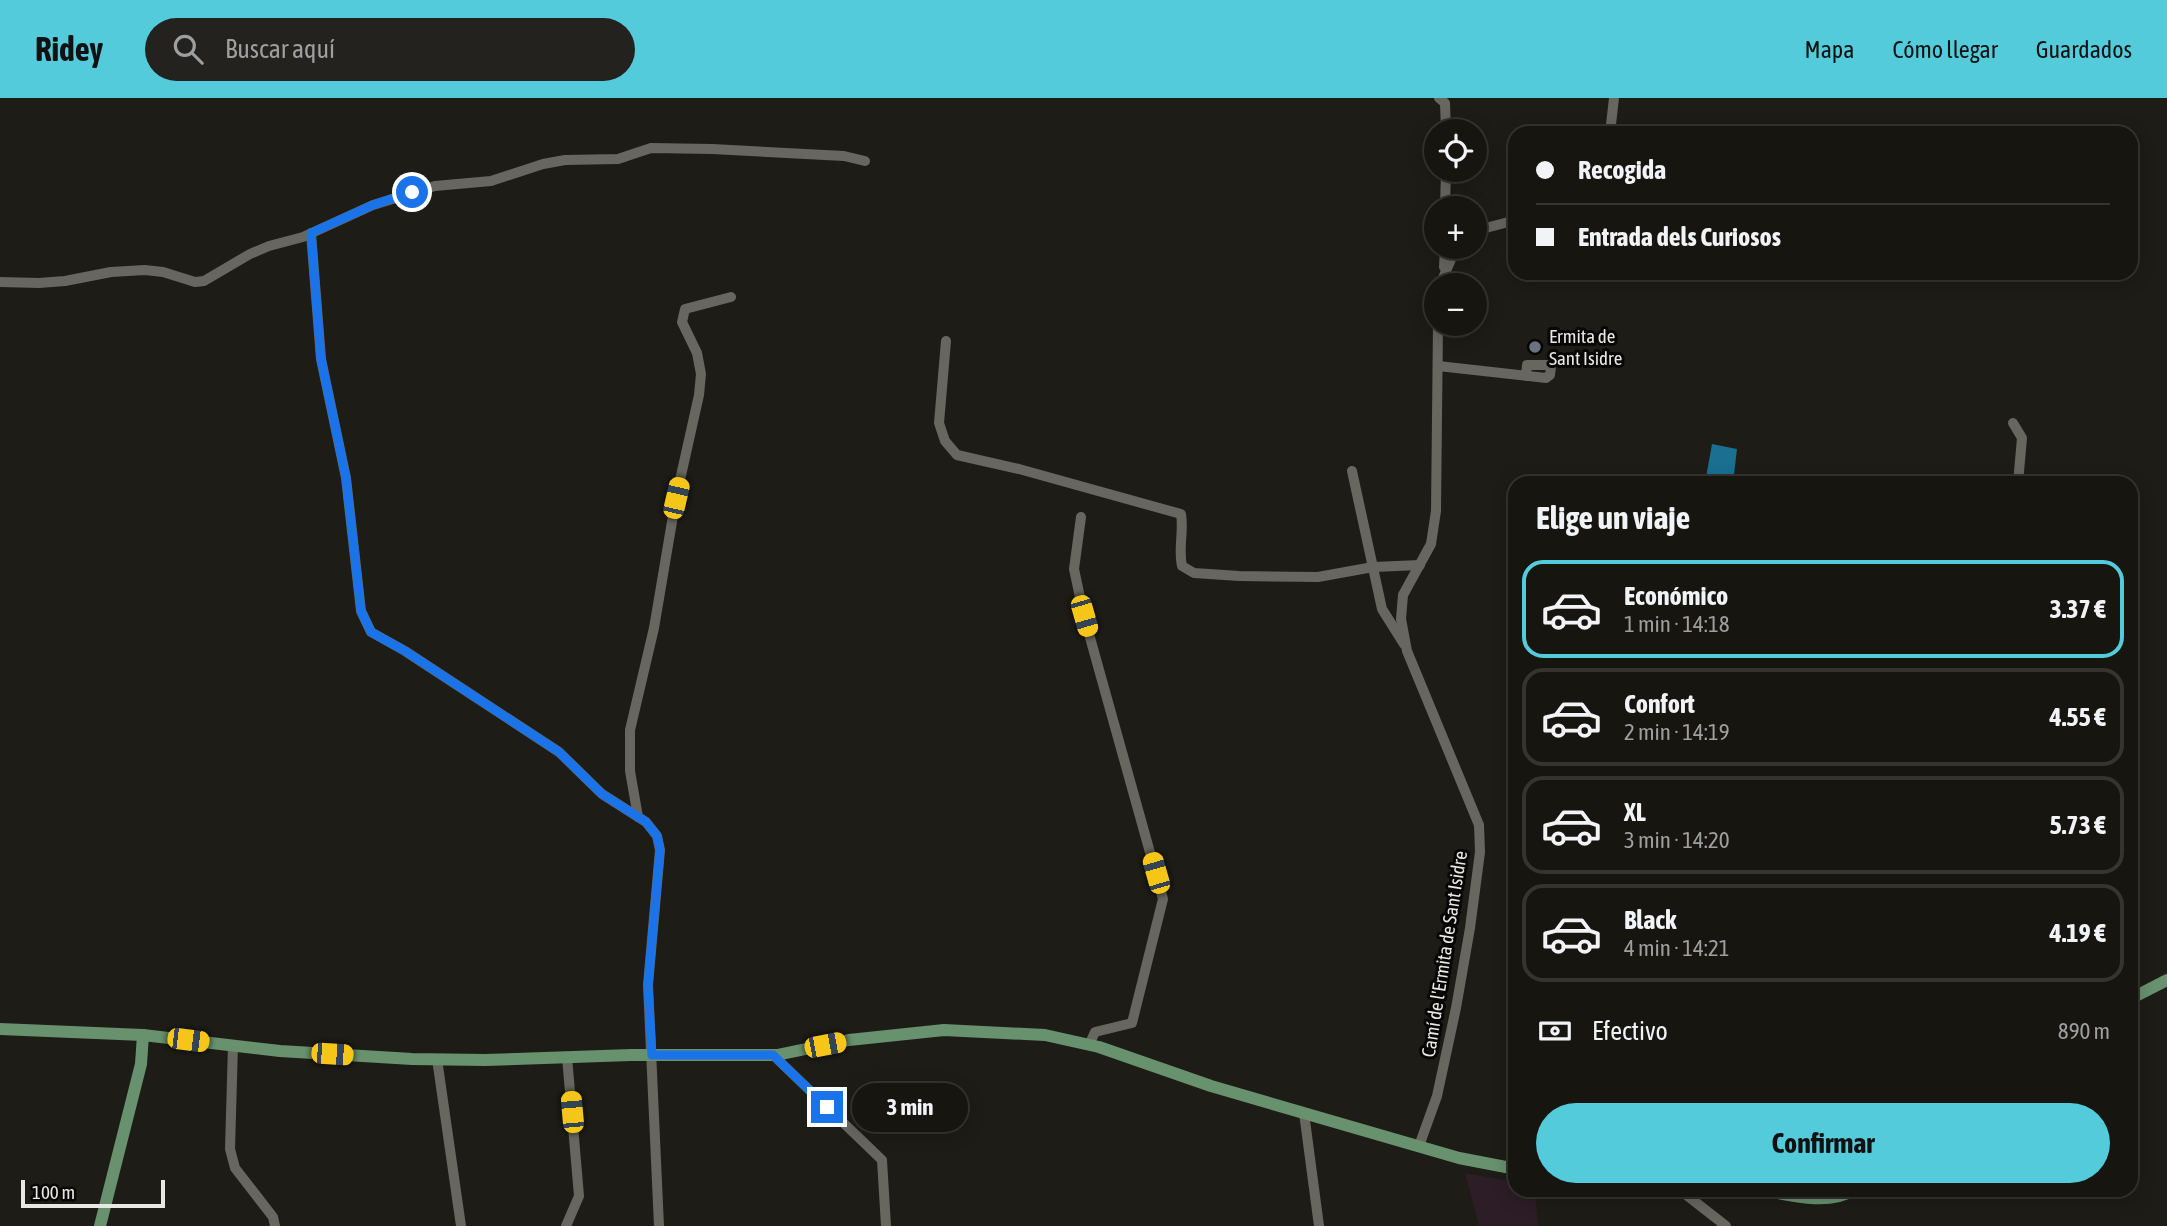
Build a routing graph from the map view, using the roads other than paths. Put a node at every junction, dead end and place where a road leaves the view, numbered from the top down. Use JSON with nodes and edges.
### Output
{"nodes":[{"id":1,"x":1439,"y":98,"type":"edge"},
{"id":2,"x":1614,"y":98,"type":"edge"},
{"id":3,"x":1446,"y":119,"type":"edge"},
{"id":4,"x":1611,"y":126,"type":"edge"},
{"id":5,"x":865,"y":161,"type":"dead end"},
{"id":6,"x":1508,"y":222,"type":"edge"},
{"id":7,"x":1487,"y":228,"type":"edge"},
{"id":8,"x":311,"y":233,"type":"junction"},
{"id":9,"x":0,"y":282,"type":"edge"},
{"id":10,"x":731,"y":297,"type":"dead end"},
{"id":11,"x":1438,"y":336,"type":"edge"},
{"id":12,"x":946,"y":341,"type":"dead end"},
{"id":13,"x":1438,"y":366,"type":"junction"},
{"id":14,"x":1526,"y":376,"type":"dead end"},
{"id":15,"x":2013,"y":423,"type":"dead end"},
{"id":16,"x":1352,"y":471,"type":"dead end"},
{"id":17,"x":2019,"y":476,"type":"edge"},
{"id":18,"x":1081,"y":517,"type":"dead end"},
{"id":19,"x":1420,"y":565,"type":"junction"},
{"id":20,"x":1373,"y":566,"type":"junction"},
{"id":21,"x":1408,"y":651,"type":"junction"},
{"id":22,"x":638,"y":817,"type":"junction"},
{"id":23,"x":2167,"y":980,"type":"edge"},
{"id":24,"x":2138,"y":995,"type":"edge"},
{"id":25,"x":0,"y":1028,"type":"edge"},
{"id":26,"x":143,"y":1035,"type":"junction"},
{"id":27,"x":233,"y":1045,"type":"junction"},
{"id":28,"x":1089,"y":1045,"type":"junction"},
{"id":29,"x":652,"y":1055,"type":"junction"},
{"id":30,"x":773,"y":1055,"type":"junction"},
{"id":31,"x":567,"y":1057,"type":"junction"},
{"id":32,"x":437,"y":1059,"type":"junction"},
{"id":33,"x":1304,"y":1113,"type":"junction"},
{"id":34,"x":1419,"y":1146,"type":"junction"},
{"id":35,"x":1508,"y":1167,"type":"edge"},
{"id":36,"x":1688,"y":1197,"type":"edge"},
{"id":37,"x":100,"y":1226,"type":"edge"},
{"id":38,"x":275,"y":1226,"type":"edge"},
{"id":39,"x":461,"y":1226,"type":"edge"},
{"id":40,"x":566,"y":1226,"type":"edge"},
{"id":41,"x":659,"y":1226,"type":"edge"},
{"id":42,"x":886,"y":1226,"type":"edge"},
{"id":43,"x":1319,"y":1226,"type":"edge"},
{"id":44,"x":1726,"y":1226,"type":"edge"}],
"edges":[{"from":1,"to":3,"type":"street"},
{"from":2,"to":4,"type":"street"},
{"from":5,"to":8,"type":"street"},
{"from":6,"to":7,"type":"street"},
{"from":8,"to":9,"type":"street"},
{"from":8,"to":22,"type":"street"},
{"from":10,"to":22,"type":"street"},
{"from":11,"to":13,"type":"street","name":"Camí de l'Ermita de Sant Isidre"},
{"from":12,"to":20,"type":"street"},
{"from":13,"to":14,"type":"street"},
{"from":13,"to":19,"type":"street","name":"Camí de l'Ermita de Sant Isidre"},
{"from":15,"to":17,"type":"street"},
{"from":16,"to":20,"type":"street"},
{"from":18,"to":28,"type":"street"},
{"from":19,"to":20,"type":"street"},
{"from":19,"to":21,"type":"street","name":"Camí de l'Ermita de Sant Isidre"},
{"from":20,"to":21,"type":"street"},
{"from":21,"to":34,"type":"street","name":"Camí de l'Ermita de Sant Isidre"},
{"from":22,"to":29,"type":"street"},
{"from":23,"to":24,"type":"main road"},
{"from":25,"to":26,"type":"main road"},
{"from":26,"to":27,"type":"main road"},
{"from":26,"to":37,"type":"main road"},
{"from":27,"to":32,"type":"main road"},
{"from":27,"to":38,"type":"street"},
{"from":28,"to":30,"type":"main road"},
{"from":28,"to":33,"type":"main road"},
{"from":29,"to":30,"type":"main road"},
{"from":29,"to":31,"type":"main road"},
{"from":29,"to":41,"type":"street"},
{"from":30,"to":42,"type":"street"},
{"from":31,"to":32,"type":"main road"},
{"from":31,"to":40,"type":"street"},
{"from":32,"to":39,"type":"street"},
{"from":33,"to":34,"type":"main road"},
{"from":33,"to":43,"type":"street"},
{"from":34,"to":35,"type":"main road"},
{"from":36,"to":44,"type":"street"}]}
